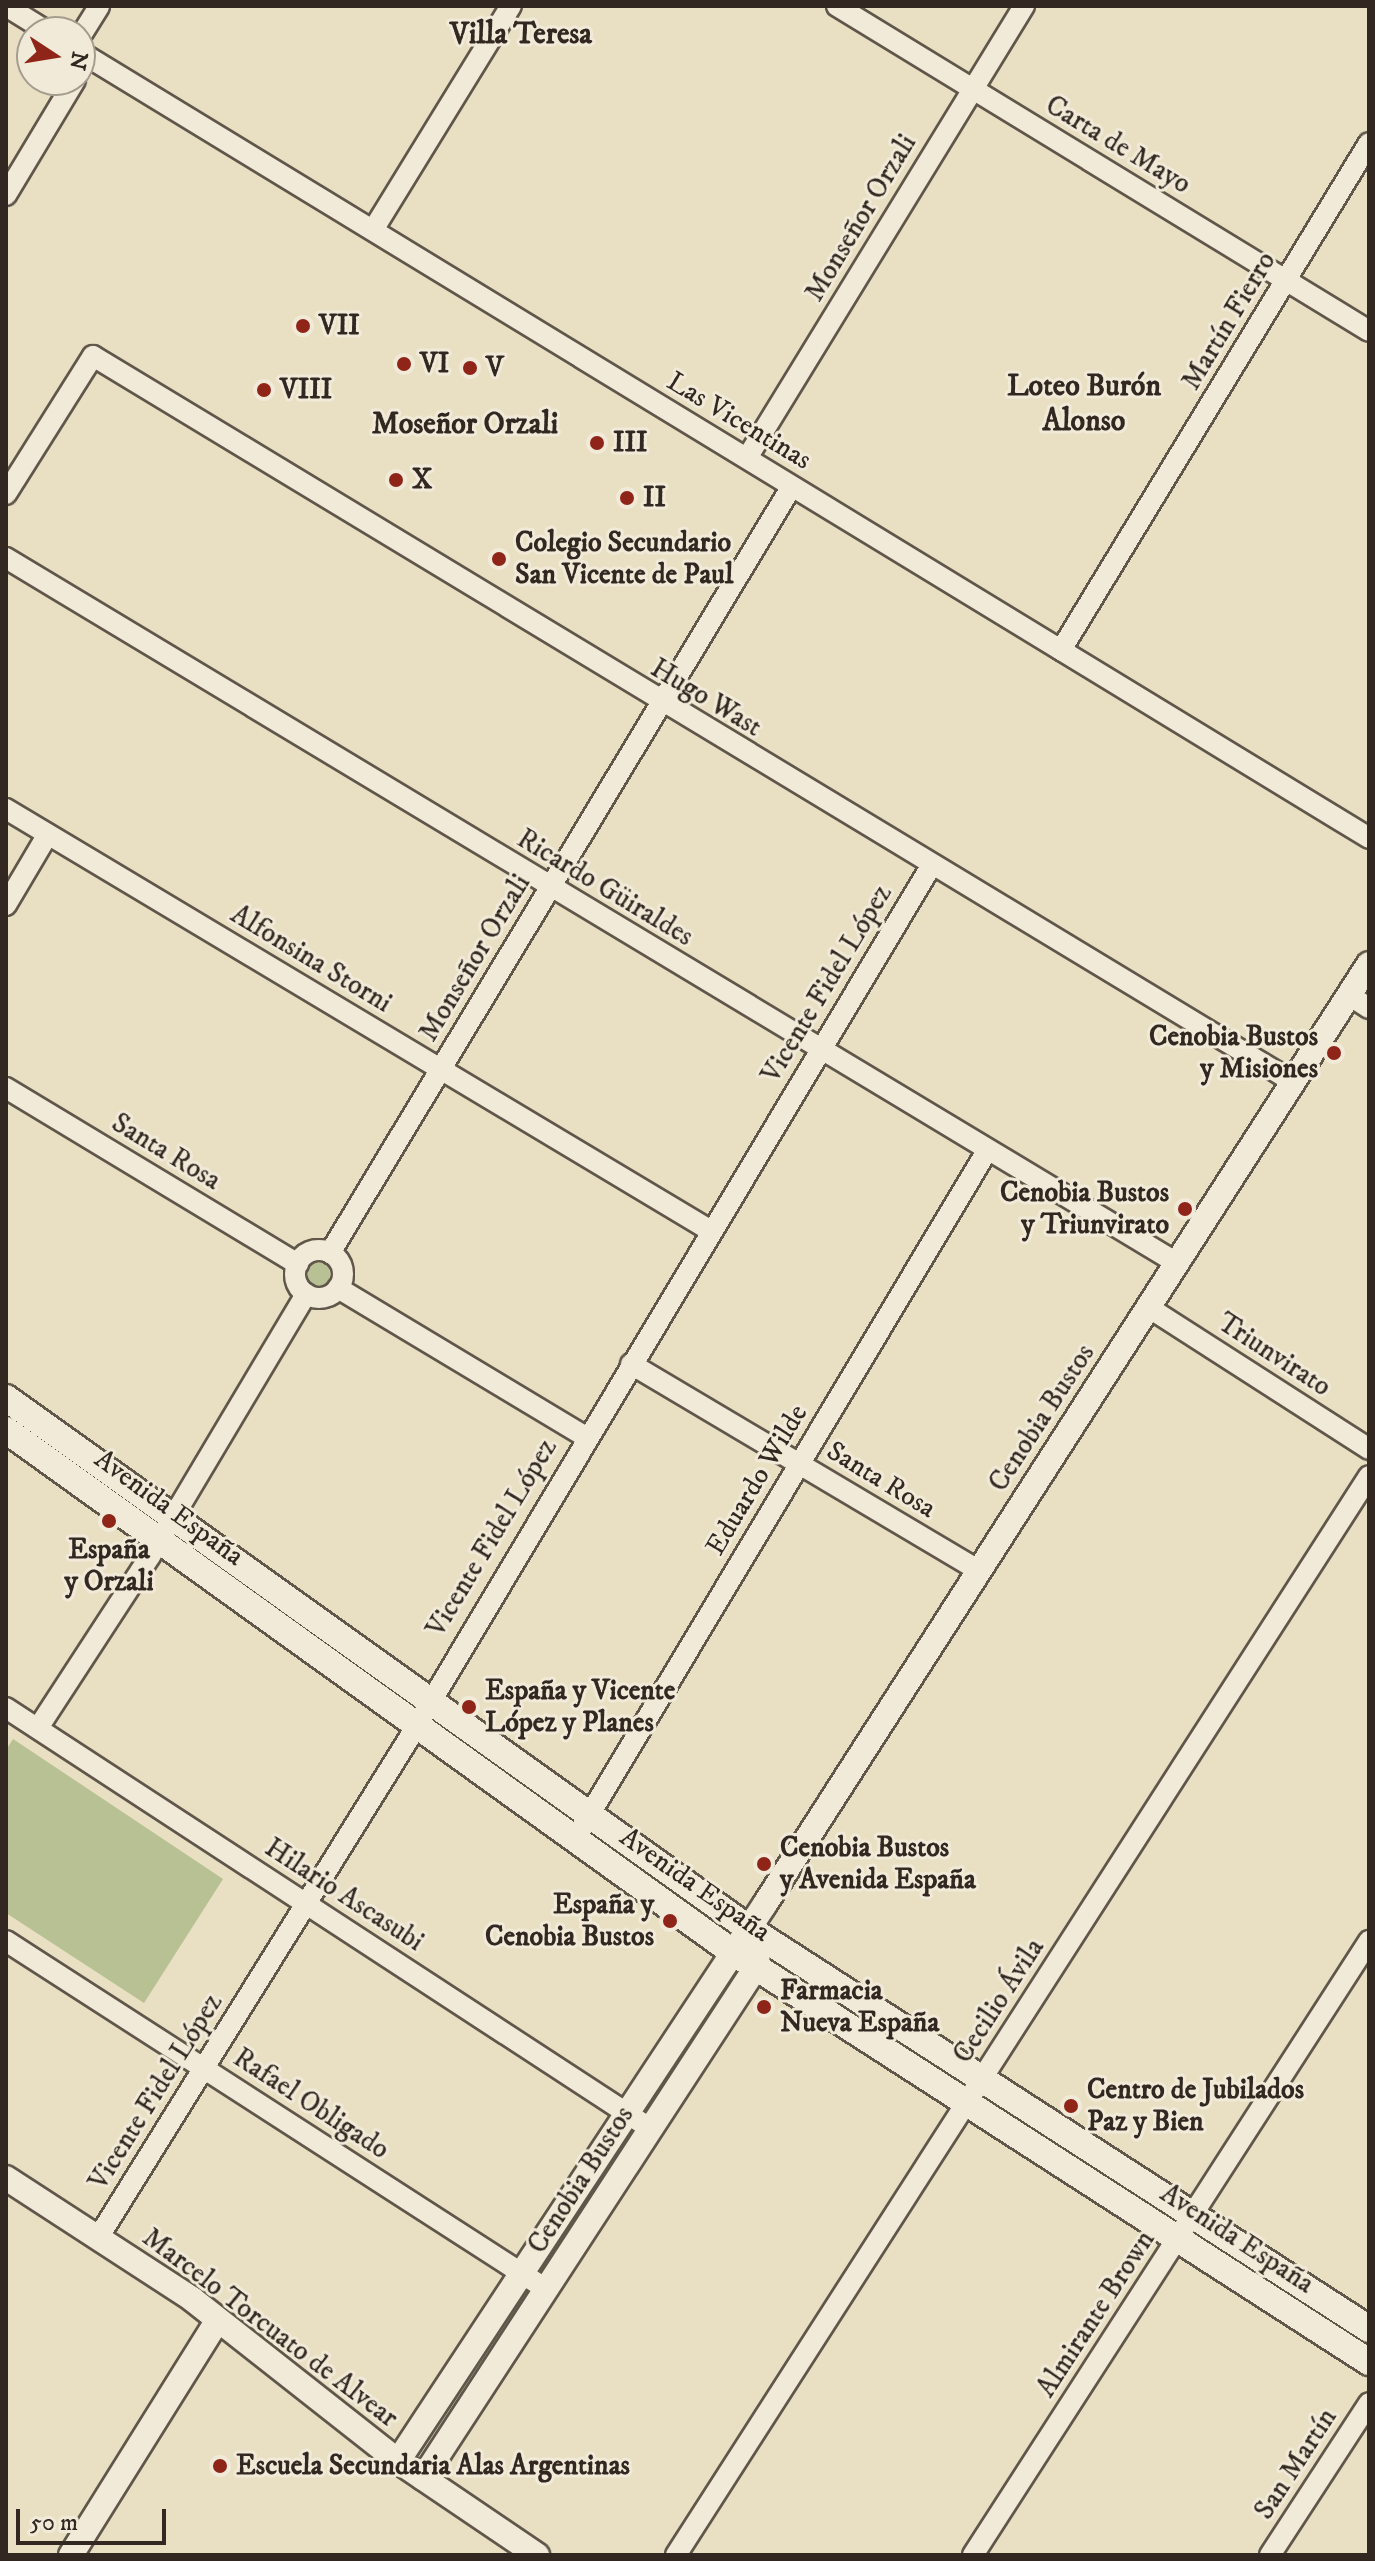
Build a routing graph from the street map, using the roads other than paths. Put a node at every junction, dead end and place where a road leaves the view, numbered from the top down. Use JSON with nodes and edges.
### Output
{"nodes":[{"id":1,"x":511,"y":6,"type":"edge"},
{"id":2,"x":837,"y":6,"type":"edge"},
{"id":3,"x":1024,"y":6,"type":"edge"},
{"id":4,"x":96,"y":68,"type":"edge"},
{"id":5,"x":973,"y":89,"type":"junction"},
{"id":6,"x":65,"y":96,"type":"edge"},
{"id":7,"x":1369,"y":143,"type":"edge"},
{"id":8,"x":6,"y":195,"type":"edge"},
{"id":9,"x":373,"y":230,"type":"junction"},
{"id":10,"x":1286,"y":280,"type":"junction"},
{"id":11,"x":1369,"y":331,"type":"edge"},
{"id":12,"x":747,"y":458,"type":"junction"},
{"id":13,"x":792,"y":486,"type":"junction"},
{"id":14,"x":6,"y":494,"type":"edge"},
{"id":15,"x":6,"y":558,"type":"edge"},
{"id":16,"x":1061,"y":650,"type":"junction"},
{"id":17,"x":661,"y":704,"type":"junction"},
{"id":18,"x":6,"y":809,"type":"edge"},
{"id":19,"x":48,"y":834,"type":"junction"},
{"id":20,"x":1369,"y":838,"type":"edge"},
{"id":21,"x":931,"y":866,"type":"junction"},
{"id":22,"x":550,"y":888,"type":"junction"},
{"id":23,"x":6,"y":905,"type":"edge"},
{"id":24,"x":1369,"y":964,"type":"edge"},
{"id":25,"x":1359,"y":1002,"type":"edge"},
{"id":26,"x":820,"y":1051,"type":"junction"},
{"id":27,"x":440,"y":1069,"type":"junction"},
{"id":28,"x":1293,"y":1082,"type":"junction"},
{"id":29,"x":6,"y":1088,"type":"edge"},
{"id":30,"x":987,"y":1151,"type":"junction"},
{"id":31,"x":711,"y":1231,"type":"junction"},
{"id":32,"x":330,"y":1253,"type":"junction"},
{"id":33,"x":1177,"y":1263,"type":"junction"},
{"id":34,"x":298,"y":1264,"type":"junction"},
{"id":35,"x":338,"y":1288,"type":"junction"},
{"id":36,"x":306,"y":1294,"type":"junction"},
{"id":37,"x":1148,"y":1307,"type":"junction"},
{"id":38,"x":631,"y":1364,"type":"junction"},
{"id":39,"x":6,"y":1398,"type":"edge"},
{"id":40,"x":6,"y":1430,"type":"edge"},
{"id":41,"x":586,"y":1437,"type":"junction"},
{"id":42,"x":1369,"y":1449,"type":"edge"},
{"id":43,"x":799,"y":1465,"type":"junction"},
{"id":44,"x":1369,"y":1476,"type":"edge"},
{"id":45,"x":171,"y":1517,"type":"junction"},
{"id":46,"x":158,"y":1540,"type":"junction"},
{"id":47,"x":979,"y":1571,"type":"junction"},
{"id":48,"x":429,"y":1700,"type":"junction"},
{"id":49,"x":6,"y":1708,"type":"edge"},
{"id":50,"x":416,"y":1725,"type":"junction"},
{"id":51,"x":38,"y":1728,"type":"junction"},
{"id":52,"x":589,"y":1815,"type":"junction"},
{"id":53,"x":575,"y":1839,"type":"junction"},
{"id":54,"x":306,"y":1903,"type":"junction"},
{"id":55,"x":754,"y":1932,"type":"junction"},
{"id":56,"x":6,"y":1941,"type":"edge"},
{"id":57,"x":1369,"y":1941,"type":"edge"},
{"id":58,"x":731,"y":1951,"type":"junction"},
{"id":59,"x":756,"y":1967,"type":"junction"},
{"id":60,"x":203,"y":2068,"type":"junction"},
{"id":61,"x":982,"y":2079,"type":"junction"},
{"id":62,"x":967,"y":2103,"type":"junction"},
{"id":63,"x":626,"y":2112,"type":"junction"},
{"id":64,"x":651,"y":2129,"type":"junction"},
{"id":65,"x":6,"y":2178,"type":"edge"},
{"id":66,"x":1193,"y":2215,"type":"junction"},
{"id":67,"x":98,"y":2238,"type":"junction"},
{"id":68,"x":1178,"y":2239,"type":"junction"},
{"id":69,"x":521,"y":2272,"type":"junction"},
{"id":70,"x":546,"y":2289,"type":"junction"},
{"id":71,"x":217,"y":2321,"type":"junction"},
{"id":72,"x":1369,"y":2329,"type":"edge"},
{"id":73,"x":1369,"y":2362,"type":"edge"},
{"id":74,"x":1369,"y":2403,"type":"edge"},
{"id":75,"x":398,"y":2461,"type":"junction"},
{"id":76,"x":423,"y":2478,"type":"junction"},
{"id":77,"x":71,"y":2555,"type":"edge"},
{"id":78,"x":537,"y":2555,"type":"edge"},
{"id":79,"x":676,"y":2555,"type":"edge"},
{"id":80,"x":973,"y":2555,"type":"edge"},
{"id":81,"x":1270,"y":2555,"type":"edge"}],
"edges":[{"from":1,"to":9,"type":"street"},
{"from":2,"to":5,"type":"street","name":"Carta de Mayo"},
{"from":3,"to":5,"type":"street","name":"Monseñor Orzali"},
{"from":4,"to":9,"type":"street","name":"Las Vicentinas"},
{"from":5,"to":10,"type":"street","name":"Carta de Mayo"},
{"from":5,"to":12,"type":"street","name":"Monseñor Orzali"},
{"from":6,"to":8,"type":"street"},
{"from":7,"to":10,"type":"street","name":"Martín Fierro"},
{"from":9,"to":12,"type":"street","name":"Las Vicentinas"},
{"from":10,"to":11,"type":"street","name":"Carta de Mayo"},
{"from":10,"to":16,"type":"street","name":"Martín Fierro"},
{"from":12,"to":13,"type":"street","name":"Las Vicentinas"},
{"from":13,"to":16,"type":"street","name":"Las Vicentinas"},
{"from":13,"to":17,"type":"street","name":"Monseñor Orzali"},
{"from":14,"to":17,"type":"street","name":"Hugo Wast"},
{"from":15,"to":22,"type":"street","name":"Ricardo Güiraldes"},
{"from":16,"to":20,"type":"street","name":"Las Vicentinas"},
{"from":17,"to":21,"type":"street","name":"Hugo Wast"},
{"from":17,"to":22,"type":"street","name":"Monseñor Orzali"},
{"from":18,"to":19,"type":"street","name":"Alfonsina Storni"},
{"from":19,"to":23,"type":"street"},
{"from":19,"to":27,"type":"street","name":"Alfonsina Storni"},
{"from":21,"to":26,"type":"street","name":"Vicente Fidel López"},
{"from":21,"to":28,"type":"street","name":"Hugo Wast"},
{"from":22,"to":26,"type":"street","name":"Ricardo Güiraldes"},
{"from":22,"to":27,"type":"street","name":"Monseñor Orzali"},
{"from":24,"to":25,"type":"street","name":"Cenobia Bustos"},
{"from":25,"to":28,"type":"street","name":"Cenobia Bustos"},
{"from":26,"to":30,"type":"street","name":"Ricardo Güiraldes"},
{"from":26,"to":31,"type":"street","name":"Vicente Fidel López"},
{"from":27,"to":31,"type":"street","name":"Alfonsina Storni"},
{"from":27,"to":32,"type":"street","name":"Monseñor Orzali"},
{"from":28,"to":33,"type":"street","name":"Cenobia Bustos"},
{"from":29,"to":34,"type":"street","name":"Santa Rosa"},
{"from":30,"to":33,"type":"street","name":"Ricardo Güiraldes"},
{"from":30,"to":43,"type":"street","name":"Eduardo Wilde"},
{"from":31,"to":38,"type":"street","name":"Vicente Fidel López"},
{"from":32,"to":34,"type":"street"},
{"from":32,"to":35,"type":"street"},
{"from":33,"to":37,"type":"street","name":"Cenobia Bustos"},
{"from":34,"to":36,"type":"street"},
{"from":35,"to":36,"type":"street"},
{"from":35,"to":41,"type":"street"},
{"from":36,"to":45,"type":"street"},
{"from":37,"to":42,"type":"street","name":"Triunvirato"},
{"from":37,"to":47,"type":"street","name":"Cenobia Bustos"},
{"from":38,"to":41,"type":"street","name":"Vicente Fidel López"},
{"from":38,"to":43,"type":"street","name":"Santa Rosa"},
{"from":39,"to":45,"type":"main road","name":"Avenida España"},
{"from":40,"to":46,"type":"main road","name":"Avenida España"},
{"from":41,"to":48,"type":"street","name":"Vicente Fidel López"},
{"from":43,"to":47,"type":"street","name":"Santa Rosa"},
{"from":43,"to":52,"type":"street","name":"Eduardo Wilde"},
{"from":44,"to":61,"type":"street","name":"Cecilio Ávila"},
{"from":45,"to":46,"type":"street"},
{"from":45,"to":48,"type":"main road","name":"Avenida España"},
{"from":46,"to":50,"type":"main road","name":"Avenida España"},
{"from":46,"to":51,"type":"street"},
{"from":47,"to":55,"type":"street","name":"Cenobia Bustos"},
{"from":48,"to":50,"type":"street","name":"Vicente Fidel López"},
{"from":48,"to":52,"type":"main road","name":"Avenida España"},
{"from":49,"to":51,"type":"street","name":"Hilario Ascasubi"},
{"from":50,"to":53,"type":"main road","name":"Avenida España"},
{"from":50,"to":54,"type":"street","name":"Vicente Fidel López"},
{"from":51,"to":54,"type":"street","name":"Hilario Ascasubi"},
{"from":52,"to":53,"type":"street","name":"Eduardo Wilde"},
{"from":52,"to":55,"type":"main road","name":"Avenida España"},
{"from":53,"to":58,"type":"main road","name":"Avenida España"},
{"from":54,"to":60,"type":"street","name":"Vicente Fidel López"},
{"from":54,"to":63,"type":"street","name":"Hilario Ascasubi"},
{"from":55,"to":58,"type":"street","name":"Cenobia Bustos"},
{"from":55,"to":59,"type":"street","name":"Cenobia Bustos"},
{"from":55,"to":61,"type":"main road","name":"Avenida España"},
{"from":56,"to":60,"type":"street","name":"Rafael Obligado"},
{"from":57,"to":66,"type":"street","name":"Almirante Brown"},
{"from":58,"to":59,"type":"main road","name":"Avenida España"},
{"from":58,"to":63,"type":"street","name":"Cenobia Bustos"},
{"from":59,"to":62,"type":"main road","name":"Avenida España"},
{"from":59,"to":64,"type":"street","name":"Cenobia Bustos"},
{"from":60,"to":67,"type":"street","name":"Vicente Fidel López"},
{"from":60,"to":69,"type":"street","name":"Rafael Obligado"},
{"from":61,"to":62,"type":"street","name":"Cecilio Ávila"},
{"from":61,"to":66,"type":"main road","name":"Avenida España"},
{"from":62,"to":68,"type":"main road","name":"Avenida España"},
{"from":62,"to":79,"type":"street","name":"Cecilio Ávila"},
{"from":63,"to":64,"type":"street","name":"Hilario Ascasubi"},
{"from":63,"to":69,"type":"street","name":"Cenobia Bustos"},
{"from":64,"to":70,"type":"street","name":"Cenobia Bustos"},
{"from":65,"to":67,"type":"street","name":"Marcelo Torcuato de Alvear"},
{"from":66,"to":68,"type":"street","name":"Almirante Brown"},
{"from":66,"to":72,"type":"main road","name":"Avenida España"},
{"from":67,"to":71,"type":"street","name":"Marcelo Torcuato de Alvear"},
{"from":68,"to":73,"type":"main road","name":"Avenida España"},
{"from":68,"to":80,"type":"street","name":"Almirante Brown"},
{"from":69,"to":70,"type":"street","name":"Rafael Obligado"},
{"from":69,"to":75,"type":"street","name":"Cenobia Bustos"},
{"from":70,"to":76,"type":"street","name":"Cenobia Bustos"},
{"from":71,"to":75,"type":"street","name":"Marcelo Torcuato de Alvear"},
{"from":71,"to":77,"type":"street"},
{"from":74,"to":81,"type":"street","name":"San Martín"},
{"from":75,"to":76,"type":"street","name":"Marcelo Torcuato de Alvear"},
{"from":76,"to":78,"type":"street","name":"Marcelo Torcuato de Alvear"}]}
